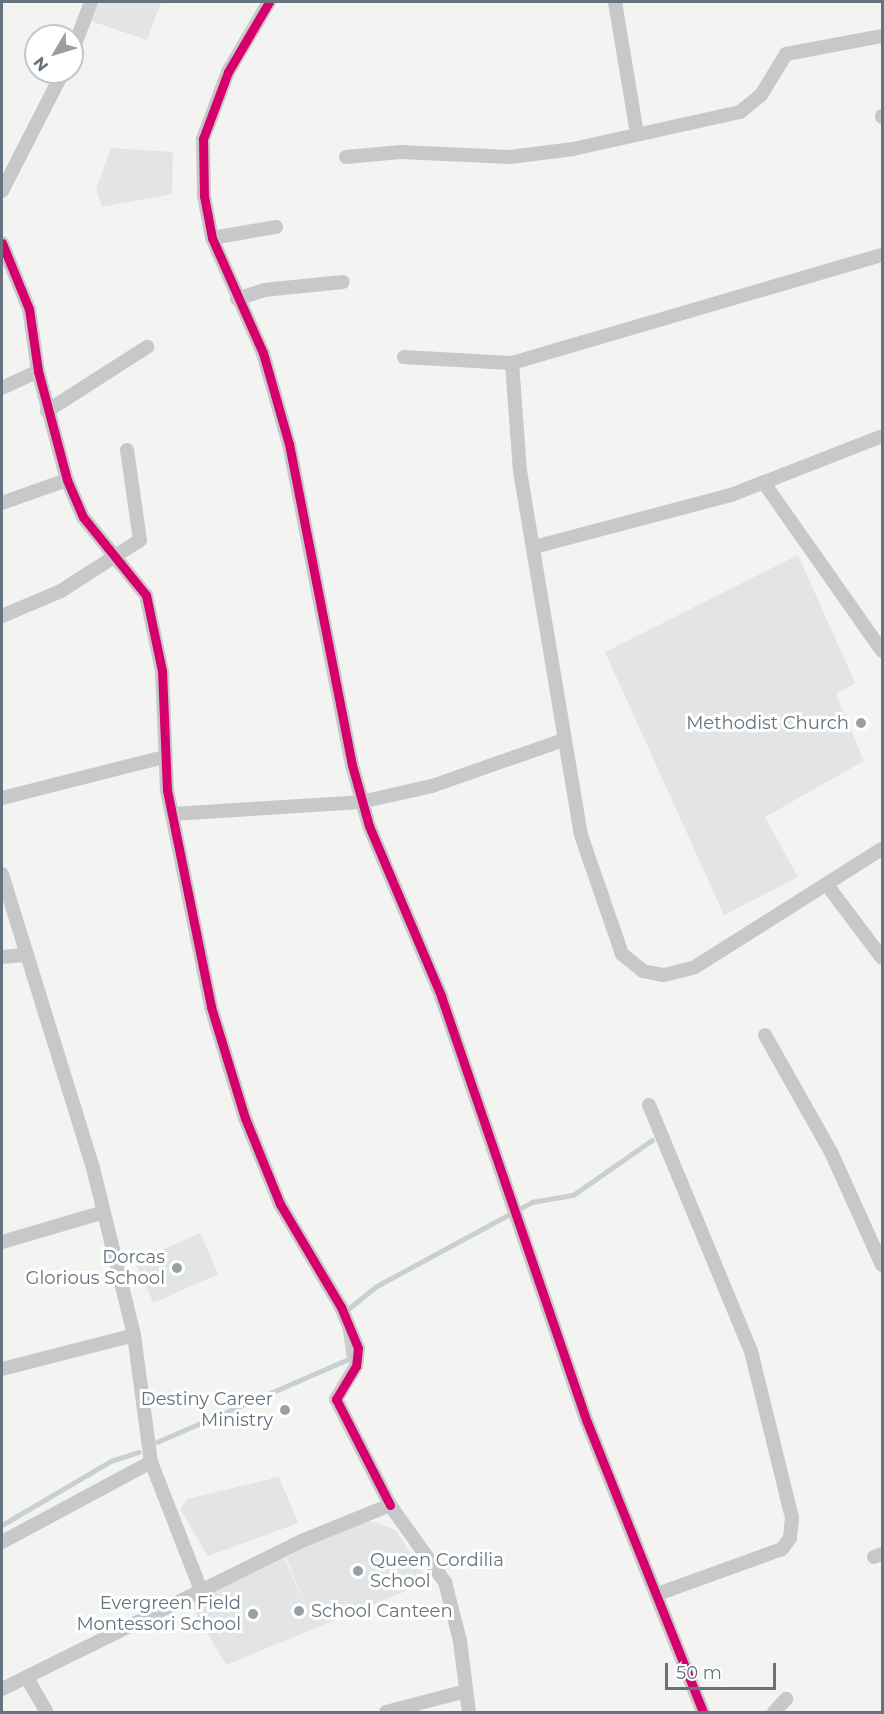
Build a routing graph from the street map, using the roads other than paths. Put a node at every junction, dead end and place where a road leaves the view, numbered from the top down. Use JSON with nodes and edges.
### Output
{"nodes":[{"id":1,"x":91,"y":2,"type":"edge"},
{"id":2,"x":269,"y":2,"type":"edge"},
{"id":3,"x":615,"y":2,"type":"edge"},
{"id":4,"x":83,"y":24,"type":"edge"},
{"id":5,"x":882,"y":36,"type":"edge"},
{"id":6,"x":57,"y":84,"type":"edge"},
{"id":7,"x":637,"y":134,"type":"junction"},
{"id":8,"x":346,"y":156,"type":"dead end"},
{"id":9,"x":2,"y":191,"type":"edge"},
{"id":10,"x":276,"y":227,"type":"dead end"},
{"id":11,"x":212,"y":238,"type":"junction"},
{"id":12,"x":2,"y":243,"type":"edge"},
{"id":13,"x":882,"y":255,"type":"edge"},
{"id":14,"x":343,"y":282,"type":"dead end"},
{"id":15,"x":237,"y":299,"type":"junction"},
{"id":16,"x":147,"y":347,"type":"dead end"},
{"id":17,"x":404,"y":357,"type":"dead end"},
{"id":18,"x":512,"y":363,"type":"junction"},
{"id":19,"x":38,"y":371,"type":"junction"},
{"id":20,"x":2,"y":388,"type":"edge"},
{"id":21,"x":47,"y":411,"type":"junction"},
{"id":22,"x":882,"y":436,"type":"edge"},
{"id":23,"x":127,"y":450,"type":"dead end"},
{"id":24,"x":67,"y":480,"type":"junction"},
{"id":25,"x":764,"y":483,"type":"junction"},
{"id":26,"x":2,"y":503,"type":"edge"},
{"id":27,"x":534,"y":547,"type":"junction"},
{"id":28,"x":114,"y":560,"type":"junction"},
{"id":29,"x":2,"y":616,"type":"edge"},
{"id":30,"x":882,"y":651,"type":"edge"},
{"id":31,"x":563,"y":740,"type":"junction"},
{"id":32,"x":164,"y":757,"type":"junction"},
{"id":33,"x":2,"y":798,"type":"edge"},
{"id":34,"x":361,"y":802,"type":"junction"},
{"id":35,"x":172,"y":813,"type":"junction"},
{"id":36,"x":882,"y":849,"type":"edge"},
{"id":37,"x":2,"y":874,"type":"edge"},
{"id":38,"x":827,"y":885,"type":"junction"},
{"id":39,"x":24,"y":955,"type":"junction"},
{"id":40,"x":2,"y":957,"type":"edge"},
{"id":41,"x":882,"y":958,"type":"edge"},
{"id":42,"x":765,"y":1035,"type":"dead end"},
{"id":43,"x":649,"y":1105,"type":"dead end"},
{"id":44,"x":101,"y":1213,"type":"junction"},
{"id":45,"x":2,"y":1242,"type":"edge"},
{"id":46,"x":882,"y":1265,"type":"edge"},
{"id":47,"x":134,"y":1335,"type":"junction"},
{"id":48,"x":2,"y":1369,"type":"edge"},
{"id":49,"x":151,"y":1462,"type":"junction"},
{"id":50,"x":390,"y":1505,"type":"junction"},
{"id":51,"x":2,"y":1542,"type":"edge"},
{"id":52,"x":201,"y":1590,"type":"junction"},
{"id":53,"x":658,"y":1594,"type":"junction"},
{"id":54,"x":27,"y":1678,"type":"junction"},
{"id":55,"x":2,"y":1689,"type":"edge"},
{"id":56,"x":466,"y":1692,"type":"junction"},
{"id":57,"x":786,"y":1699,"type":"dead end"},
{"id":58,"x":47,"y":1713,"type":"edge"},
{"id":59,"x":386,"y":1713,"type":"edge"},
{"id":60,"x":469,"y":1713,"type":"edge"},
{"id":61,"x":703,"y":1713,"type":"edge"},
{"id":62,"x":774,"y":1713,"type":"edge"}],
"edges":[{"from":1,"to":4,"type":"street"},
{"from":2,"to":11,"type":"street"},
{"from":3,"to":7,"type":"street"},
{"from":5,"to":7,"type":"street"},
{"from":6,"to":9,"type":"street"},
{"from":7,"to":8,"type":"street"},
{"from":10,"to":11,"type":"street"},
{"from":11,"to":15,"type":"street"},
{"from":12,"to":19,"type":"street"},
{"from":13,"to":18,"type":"street"},
{"from":14,"to":15,"type":"street"},
{"from":15,"to":34,"type":"street"},
{"from":16,"to":21,"type":"street"},
{"from":17,"to":18,"type":"street"},
{"from":18,"to":27,"type":"street"},
{"from":19,"to":20,"type":"street"},
{"from":19,"to":21,"type":"street"},
{"from":21,"to":24,"type":"street"},
{"from":22,"to":25,"type":"street"},
{"from":23,"to":28,"type":"street"},
{"from":24,"to":26,"type":"street"},
{"from":24,"to":28,"type":"street"},
{"from":25,"to":27,"type":"street"},
{"from":25,"to":30,"type":"street"},
{"from":27,"to":31,"type":"street"},
{"from":28,"to":29,"type":"street"},
{"from":28,"to":32,"type":"street"},
{"from":31,"to":34,"type":"street"},
{"from":31,"to":38,"type":"street"},
{"from":32,"to":33,"type":"street"},
{"from":32,"to":35,"type":"street"},
{"from":34,"to":35,"type":"street"},
{"from":34,"to":53,"type":"street"},
{"from":35,"to":50,"type":"street"},
{"from":36,"to":38,"type":"street"},
{"from":37,"to":39,"type":"street"},
{"from":38,"to":41,"type":"street"},
{"from":39,"to":40,"type":"street"},
{"from":39,"to":44,"type":"street"},
{"from":42,"to":46,"type":"street"},
{"from":43,"to":53,"type":"street"},
{"from":44,"to":45,"type":"street"},
{"from":44,"to":47,"type":"street"},
{"from":47,"to":48,"type":"street"},
{"from":47,"to":49,"type":"street"},
{"from":49,"to":51,"type":"street"},
{"from":49,"to":52,"type":"street"},
{"from":50,"to":52,"type":"street"},
{"from":50,"to":56,"type":"street"},
{"from":52,"to":54,"type":"street"},
{"from":53,"to":61,"type":"street"},
{"from":54,"to":55,"type":"street"},
{"from":54,"to":58,"type":"street"},
{"from":56,"to":59,"type":"street"},
{"from":56,"to":60,"type":"street"},
{"from":57,"to":62,"type":"street"}]}
